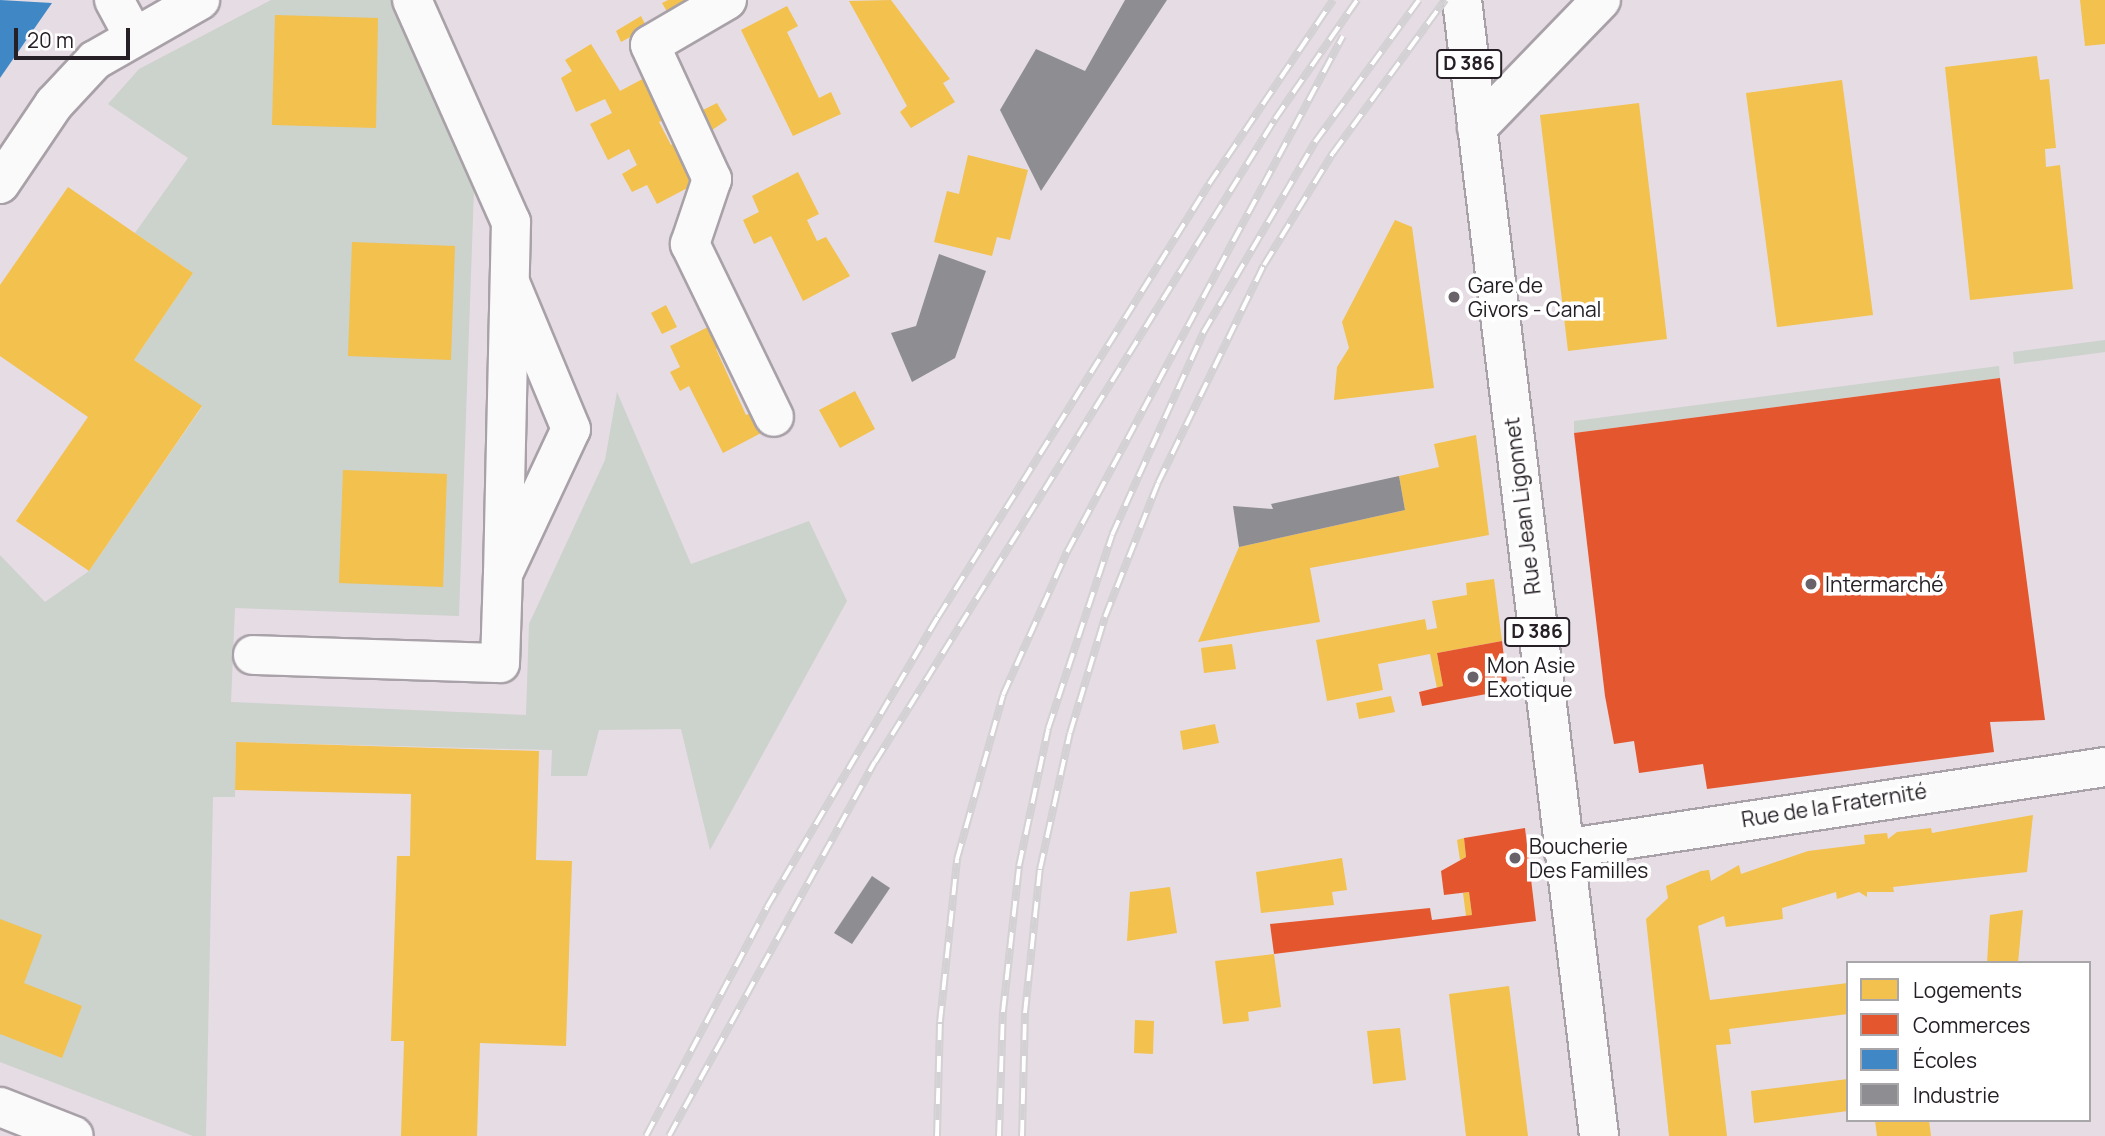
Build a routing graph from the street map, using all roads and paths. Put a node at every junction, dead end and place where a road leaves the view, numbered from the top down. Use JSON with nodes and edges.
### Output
{"nodes":[{"id":1,"x":114,"y":0,"type":"edge"},
{"id":2,"x":200,"y":0,"type":"edge"},
{"id":3,"x":412,"y":0,"type":"edge"},
{"id":4,"x":727,"y":0,"type":"edge"},
{"id":5,"x":1462,"y":0,"type":"edge"},
{"id":6,"x":1601,"y":0,"type":"edge"},
{"id":7,"x":134,"y":37,"type":"junction"},
{"id":8,"x":1476,"y":128,"type":"junction"},
{"id":9,"x":0,"y":184,"type":"edge"},
{"id":10,"x":511,"y":285,"type":"junction"},
{"id":11,"x":774,"y":417,"type":"dead end"},
{"id":12,"x":503,"y":574,"type":"junction"},
{"id":13,"x":253,"y":655,"type":"dead end"},
{"id":14,"x":2105,"y":767,"type":"edge"},
{"id":15,"x":1563,"y":849,"type":"junction"},
{"id":16,"x":9,"y":1118,"type":"edge"},
{"id":17,"x":74,"y":1136,"type":"edge"},
{"id":18,"x":1599,"y":1136,"type":"edge"}],
"edges":[{"from":1,"to":7,"type":"street"},
{"from":2,"to":7,"type":"street"},
{"from":3,"to":10,"type":"street"},
{"from":4,"to":11,"type":"street"},
{"from":5,"to":8,"type":"street","name":"Rue Jean Ligonnet","number":"D 386"},
{"from":6,"to":8,"type":"street"},
{"from":7,"to":9,"type":"street"},
{"from":8,"to":15,"type":"street","name":"Rue Jean Ligonnet","number":"D 386"},
{"from":10,"to":12,"type":"street"},
{"from":10,"to":12,"type":"street"},
{"from":12,"to":13,"type":"street"},
{"from":14,"to":15,"type":"street","name":"Rue de la Fraternité"},
{"from":15,"to":18,"type":"street","name":"Rue Jean Ligonnet","number":"D 386"},
{"from":16,"to":17,"type":"street"}]}
